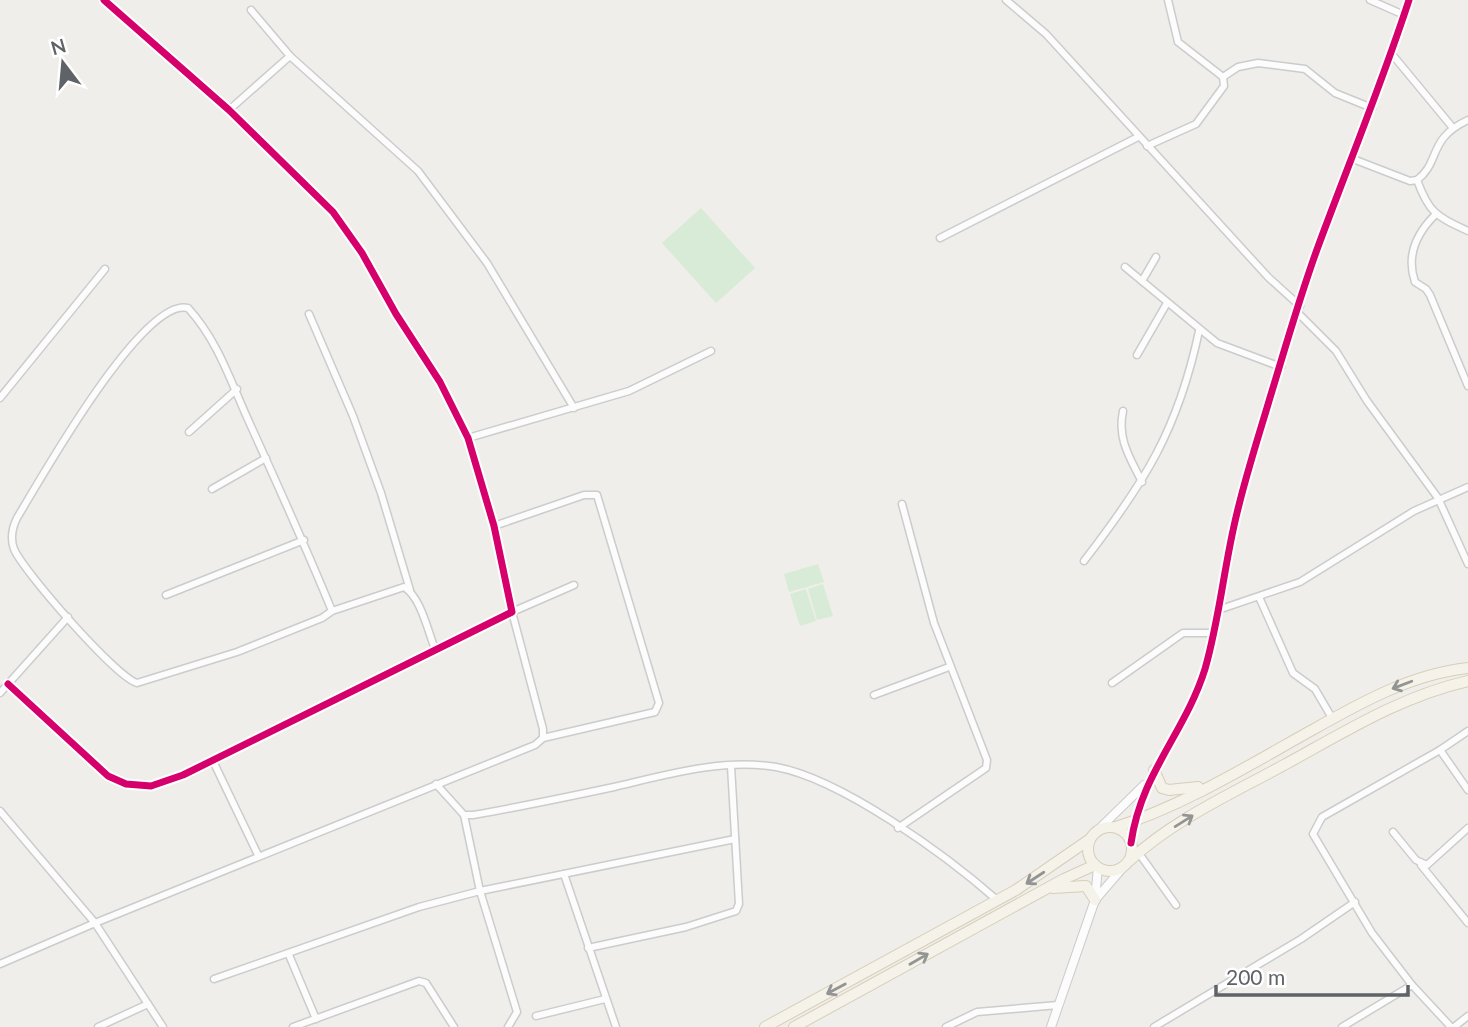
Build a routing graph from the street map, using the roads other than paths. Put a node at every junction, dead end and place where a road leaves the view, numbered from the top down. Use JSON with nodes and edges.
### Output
{"nodes":[{"id":1,"x":104,"y":0,"type":"edge"},
{"id":2,"x":1168,"y":0,"type":"edge"},
{"id":3,"x":1370,"y":0,"type":"edge"},
{"id":4,"x":1409,"y":0,"type":"edge"},
{"id":5,"x":1007,"y":1,"type":"edge"},
{"id":6,"x":251,"y":10,"type":"dead end"},
{"id":7,"x":1404,"y":15,"type":"junction"},
{"id":8,"x":1391,"y":53,"type":"junction"},
{"id":9,"x":290,"y":55,"type":"junction"},
{"id":10,"x":1223,"y":77,"type":"junction"},
{"id":11,"x":1372,"y":108,"type":"junction"},
{"id":12,"x":229,"y":110,"type":"junction"},
{"id":13,"x":1468,"y":120,"type":"edge"},
{"id":14,"x":1452,"y":128,"type":"junction"},
{"id":15,"x":1138,"y":137,"type":"junction"},
{"id":16,"x":1147,"y":146,"type":"junction"},
{"id":17,"x":1353,"y":159,"type":"junction"},
{"id":18,"x":1417,"y":180,"type":"junction"},
{"id":19,"x":1435,"y":215,"type":"junction"},
{"id":20,"x":1468,"y":231,"type":"edge"},
{"id":21,"x":940,"y":238,"type":"dead end"},
{"id":22,"x":1156,"y":257,"type":"dead end"},
{"id":23,"x":1125,"y":267,"type":"dead end"},
{"id":24,"x":105,"y":269,"type":"dead end"},
{"id":25,"x":1142,"y":281,"type":"junction"},
{"id":26,"x":1167,"y":303,"type":"junction"},
{"id":27,"x":1299,"y":309,"type":"junction"},
{"id":28,"x":309,"y":314,"type":"dead end"},
{"id":29,"x":1199,"y":331,"type":"junction"},
{"id":30,"x":711,"y":351,"type":"dead end"},
{"id":31,"x":1137,"y":355,"type":"dead end"},
{"id":32,"x":1281,"y":367,"type":"junction"},
{"id":33,"x":1468,"y":386,"type":"edge"},
{"id":34,"x":237,"y":389,"type":"junction"},
{"id":35,"x":0,"y":398,"type":"edge"},
{"id":36,"x":574,"y":408,"type":"junction"},
{"id":37,"x":1123,"y":411,"type":"dead end"},
{"id":38,"x":189,"y":432,"type":"dead end"},
{"id":39,"x":468,"y":438,"type":"junction"},
{"id":40,"x":266,"y":458,"type":"junction"},
{"id":41,"x":1142,"y":482,"type":"junction"},
{"id":42,"x":1468,"y":487,"type":"edge"},
{"id":43,"x":212,"y":489,"type":"dead end"},
{"id":44,"x":1438,"y":498,"type":"junction"},
{"id":45,"x":902,"y":503,"type":"dead end"},
{"id":46,"x":494,"y":526,"type":"junction"},
{"id":47,"x":304,"y":540,"type":"junction"},
{"id":48,"x":1084,"y":561,"type":"dead end"},
{"id":49,"x":1468,"y":564,"type":"edge"},
{"id":50,"x":574,"y":585,"type":"dead end"},
{"id":51,"x":410,"y":590,"type":"junction"},
{"id":52,"x":166,"y":595,"type":"dead end"},
{"id":53,"x":1259,"y":597,"type":"junction"},
{"id":54,"x":1221,"y":609,"type":"junction"},
{"id":55,"x":332,"y":611,"type":"junction"},
{"id":56,"x":512,"y":612,"type":"junction"},
{"id":57,"x":68,"y":617,"type":"junction"},
{"id":58,"x":1215,"y":633,"type":"junction"},
{"id":59,"x":435,"y":649,"type":"junction"},
{"id":60,"x":949,"y":667,"type":"junction"},
{"id":61,"x":1468,"y":668,"type":"edge"},
{"id":62,"x":1468,"y":681,"type":"edge"},
{"id":63,"x":1112,"y":683,"type":"dead end"},
{"id":64,"x":8,"y":684,"type":"junction"},
{"id":65,"x":0,"y":693,"type":"edge"},
{"id":66,"x":874,"y":695,"type":"dead end"},
{"id":67,"x":1357,"y":706,"type":"junction"},
{"id":68,"x":1332,"y":718,"type":"junction"},
{"id":69,"x":1364,"y":721,"type":"junction"},
{"id":70,"x":1468,"y":731,"type":"edge"},
{"id":71,"x":543,"y":738,"type":"junction"},
{"id":72,"x":1440,"y":750,"type":"junction"},
{"id":73,"x":213,"y":761,"type":"junction"},
{"id":74,"x":731,"y":766,"type":"junction"},
{"id":75,"x":1154,"y":770,"type":"junction"},
{"id":76,"x":1146,"y":783,"type":"junction"},
{"id":77,"x":436,"y":784,"type":"junction"},
{"id":78,"x":1212,"y":784,"type":"junction"},
{"id":79,"x":1468,"y":790,"type":"edge"},
{"id":80,"x":0,"y":811,"type":"edge"},
{"id":81,"x":464,"y":815,"type":"junction"},
{"id":82,"x":1134,"y":821,"type":"junction"},
{"id":83,"x":1116,"y":827,"type":"junction"},
{"id":84,"x":898,"y":828,"type":"junction"},
{"id":85,"x":1468,"y":828,"type":"edge"},
{"id":86,"x":1393,"y":832,"type":"dead end"},
{"id":87,"x":1094,"y":834,"type":"junction"},
{"id":88,"x":735,"y":839,"type":"junction"},
{"id":89,"x":1134,"y":848,"type":"junction"},
{"id":90,"x":258,"y":855,"type":"junction"},
{"id":91,"x":1127,"y":862,"type":"junction"},
{"id":92,"x":1421,"y":865,"type":"junction"},
{"id":93,"x":1097,"y":866,"type":"junction"},
{"id":94,"x":564,"y":874,"type":"junction"},
{"id":95,"x":1049,"y":888,"type":"junction"},
{"id":96,"x":480,"y":891,"type":"junction"},
{"id":97,"x":997,"y":900,"type":"junction"},
{"id":98,"x":1096,"y":900,"type":"junction"},
{"id":99,"x":1355,"y":902,"type":"junction"},
{"id":100,"x":1176,"y":905,"type":"dead end"},
{"id":101,"x":95,"y":923,"type":"junction"},
{"id":102,"x":1468,"y":923,"type":"edge"},
{"id":103,"x":588,"y":948,"type":"junction"},
{"id":104,"x":289,"y":955,"type":"junction"},
{"id":105,"x":0,"y":964,"type":"edge"},
{"id":106,"x":214,"y":979,"type":"dead end"},
{"id":107,"x":1412,"y":985,"type":"junction"},
{"id":108,"x":606,"y":999,"type":"junction"},
{"id":109,"x":148,"y":1004,"type":"junction"},
{"id":110,"x":1058,"y":1005,"type":"junction"},
{"id":111,"x":536,"y":1016,"type":"dead end"},
{"id":112,"x":1468,"y":1016,"type":"edge"},
{"id":113,"x":316,"y":1019,"type":"junction"},
{"id":114,"x":98,"y":1027,"type":"edge"},
{"id":115,"x":163,"y":1027,"type":"edge"},
{"id":116,"x":293,"y":1027,"type":"edge"},
{"id":117,"x":454,"y":1027,"type":"edge"},
{"id":118,"x":508,"y":1027,"type":"edge"},
{"id":119,"x":616,"y":1027,"type":"edge"},
{"id":120,"x":765,"y":1027,"type":"edge"},
{"id":121,"x":794,"y":1027,"type":"edge"},
{"id":122,"x":946,"y":1027,"type":"edge"},
{"id":123,"x":1051,"y":1027,"type":"edge"},
{"id":124,"x":1154,"y":1027,"type":"edge"},
{"id":125,"x":1342,"y":1027,"type":"edge"},
{"id":126,"x":1451,"y":1027,"type":"edge"}],
"edges":[{"from":1,"to":12,"type":"street"},
{"from":2,"to":10,"type":"street"},
{"from":3,"to":7,"type":"street"},
{"from":4,"to":7,"type":"street"},
{"from":5,"to":15,"type":"street"},
{"from":6,"to":9,"type":"street"},
{"from":7,"to":8,"type":"street"},
{"from":8,"to":11,"type":"street"},
{"from":8,"to":14,"type":"street"},
{"from":9,"to":12,"type":"street"},
{"from":9,"to":36,"type":"street"},
{"from":10,"to":11,"type":"street"},
{"from":10,"to":16,"type":"street"},
{"from":11,"to":17,"type":"street"},
{"from":12,"to":39,"type":"street"},
{"from":13,"to":14,"type":"street"},
{"from":14,"to":18,"type":"street"},
{"from":15,"to":16,"type":"street"},
{"from":15,"to":21,"type":"street"},
{"from":16,"to":27,"type":"street"},
{"from":17,"to":18,"type":"street"},
{"from":17,"to":27,"type":"street"},
{"from":18,"to":19,"type":"street"},
{"from":19,"to":20,"type":"street"},
{"from":19,"to":33,"type":"street"},
{"from":22,"to":25,"type":"street"},
{"from":23,"to":25,"type":"street"},
{"from":24,"to":35,"type":"street"},
{"from":25,"to":26,"type":"street"},
{"from":26,"to":29,"type":"street"},
{"from":26,"to":31,"type":"street"},
{"from":27,"to":32,"type":"street"},
{"from":27,"to":44,"type":"street"},
{"from":28,"to":51,"type":"street"},
{"from":29,"to":32,"type":"street"},
{"from":29,"to":41,"type":"street"},
{"from":30,"to":36,"type":"street"},
{"from":32,"to":54,"type":"street"},
{"from":34,"to":38,"type":"street"},
{"from":34,"to":40,"type":"street"},
{"from":34,"to":57,"type":"street"},
{"from":36,"to":39,"type":"street"},
{"from":37,"to":41,"type":"street"},
{"from":39,"to":46,"type":"street"},
{"from":40,"to":43,"type":"street"},
{"from":40,"to":47,"type":"street"},
{"from":41,"to":48,"type":"street"},
{"from":42,"to":44,"type":"street"},
{"from":44,"to":49,"type":"street"},
{"from":44,"to":53,"type":"street"},
{"from":45,"to":60,"type":"street"},
{"from":46,"to":56,"type":"street"},
{"from":46,"to":71,"type":"street"},
{"from":47,"to":52,"type":"street"},
{"from":47,"to":55,"type":"street"},
{"from":50,"to":56,"type":"street"},
{"from":51,"to":55,"type":"street"},
{"from":51,"to":59,"type":"street"},
{"from":53,"to":54,"type":"street"},
{"from":53,"to":68,"type":"street"},
{"from":54,"to":58,"type":"street"},
{"from":55,"to":57,"type":"street"},
{"from":56,"to":59,"type":"street"},
{"from":56,"to":71,"type":"street"},
{"from":57,"to":64,"type":"street"},
{"from":58,"to":63,"type":"street"},
{"from":58,"to":75,"type":"street"},
{"from":59,"to":73,"type":"street"},
{"from":60,"to":66,"type":"street"},
{"from":60,"to":84,"type":"street"},
{"from":61,"to":67,"type":"main road","one_way":true},
{"from":62,"to":69,"type":"main road"},
{"from":64,"to":65,"type":"street"},
{"from":64,"to":73,"type":"street"},
{"from":67,"to":68,"type":"main road"},
{"from":67,"to":69,"type":"main road"},
{"from":68,"to":78,"type":"main road"},
{"from":89,"to":69,"type":"main road","one_way":true},
{"from":70,"to":72,"type":"street"},
{"from":71,"to":77,"type":"street"},
{"from":72,"to":79,"type":"street"},
{"from":72,"to":99,"type":"street"},
{"from":73,"to":90,"type":"street"},
{"from":74,"to":81,"type":"street"},
{"from":74,"to":84,"type":"street"},
{"from":74,"to":88,"type":"street"},
{"from":75,"to":76,"type":"street"},
{"from":75,"to":78,"type":"main road"},
{"from":76,"to":82,"type":"street"},
{"from":76,"to":87,"type":"street"},
{"from":77,"to":81,"type":"street"},
{"from":77,"to":90,"type":"street"},
{"from":78,"to":82,"type":"main road"},
{"from":80,"to":101,"type":"street"},
{"from":81,"to":96,"type":"street"},
{"from":82,"to":83,"type":"main road"},
{"from":82,"to":89,"type":"street"},
{"from":83,"to":87,"type":"main road"},
{"from":83,"to":89,"type":"main road"},
{"from":84,"to":97,"type":"street"},
{"from":85,"to":92,"type":"street"},
{"from":86,"to":92,"type":"street"},
{"from":87,"to":93,"type":"main road"},
{"from":87,"to":97,"type":"main road","one_way":true},
{"from":88,"to":94,"type":"street"},
{"from":88,"to":103,"type":"street"},
{"from":89,"to":91,"type":"main road"},
{"from":89,"to":100,"type":"street"},
{"from":90,"to":101,"type":"street"},
{"from":91,"to":93,"type":"main road"},
{"from":91,"to":98,"type":"street"},
{"from":92,"to":102,"type":"street"},
{"from":93,"to":95,"type":"main road"},
{"from":93,"to":98,"type":"street"},
{"from":94,"to":96,"type":"street"},
{"from":94,"to":103,"type":"street"},
{"from":95,"to":98,"type":"main road"},
{"from":121,"to":95,"type":"main road","one_way":true},
{"from":96,"to":104,"type":"street"},
{"from":96,"to":118,"type":"street"},
{"from":97,"to":120,"type":"main road","one_way":true},
{"from":98,"to":110,"type":"street"},
{"from":99,"to":107,"type":"street"},
{"from":99,"to":124,"type":"street"},
{"from":101,"to":105,"type":"street"},
{"from":101,"to":109,"type":"street"},
{"from":103,"to":108,"type":"street"},
{"from":104,"to":106,"type":"street"},
{"from":104,"to":113,"type":"street"},
{"from":107,"to":125,"type":"street"},
{"from":107,"to":126,"type":"street"},
{"from":108,"to":111,"type":"street"},
{"from":108,"to":119,"type":"street"},
{"from":109,"to":114,"type":"street"},
{"from":109,"to":115,"type":"street"},
{"from":110,"to":122,"type":"street"},
{"from":110,"to":123,"type":"street"},
{"from":112,"to":126,"type":"street"},
{"from":113,"to":116,"type":"street"},
{"from":113,"to":117,"type":"street"}]}
